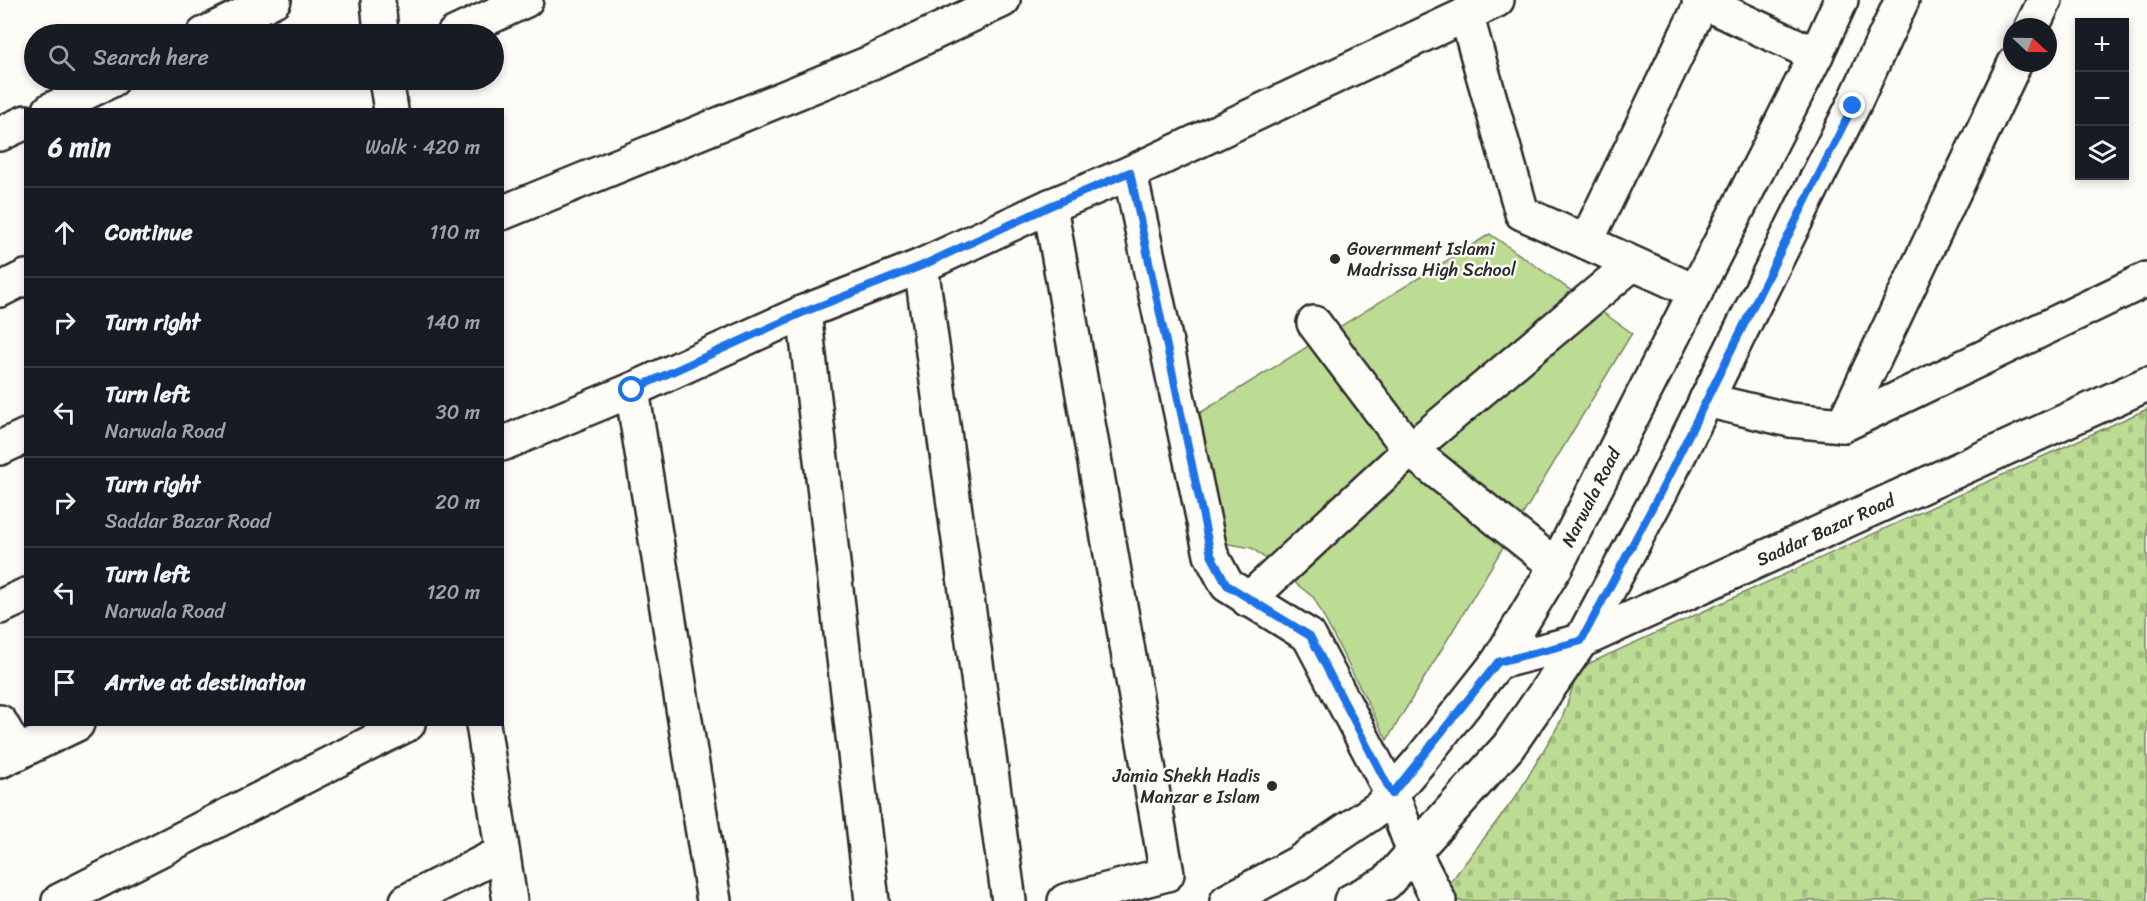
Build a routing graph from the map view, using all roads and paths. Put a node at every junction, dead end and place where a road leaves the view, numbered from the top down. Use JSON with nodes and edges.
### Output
{"nodes":[{"id":1,"x":274,"y":0,"type":"edge"},
{"id":2,"x":378,"y":0,"type":"edge"},
{"id":3,"x":526,"y":0,"type":"edge"},
{"id":4,"x":1003,"y":0,"type":"edge"},
{"id":5,"x":1497,"y":0,"type":"edge"},
{"id":6,"x":1702,"y":0,"type":"edge"},
{"id":7,"x":1841,"y":0,"type":"edge"},
{"id":8,"x":1902,"y":0,"type":"edge"},
{"id":9,"x":2044,"y":0,"type":"edge"},
{"id":10,"x":1466,"y":14,"type":"junction"},
{"id":11,"x":2036,"y":18,"type":"edge"},
{"id":12,"x":225,"y":24,"type":"edge"},
{"id":13,"x":380,"y":24,"type":"edge"},
{"id":14,"x":475,"y":24,"type":"edge"},
{"id":15,"x":1816,"y":55,"type":"junction"},
{"id":16,"x":2011,"y":72,"type":"edge"},
{"id":17,"x":91,"y":90,"type":"edge"},
{"id":18,"x":54,"y":108,"type":"edge"},
{"id":19,"x":24,"y":123,"type":"edge"},
{"id":20,"x":0,"y":134,"type":"edge"},
{"id":21,"x":1130,"y":172,"type":"junction"},
{"id":22,"x":1050,"y":206,"type":"junction"},
{"id":23,"x":504,"y":212,"type":"edge"},
{"id":24,"x":1586,"y":242,"type":"junction"},
{"id":25,"x":1632,"y":264,"type":"junction"},
{"id":26,"x":921,"y":266,"type":"junction"},
{"id":27,"x":24,"y":278,"type":"edge"},
{"id":28,"x":2147,"y":279,"type":"edge"},
{"id":29,"x":0,"y":290,"type":"edge"},
{"id":30,"x":1696,"y":292,"type":"junction"},
{"id":31,"x":804,"y":312,"type":"junction"},
{"id":32,"x":1314,"y":323,"type":"dead end"},
{"id":33,"x":2147,"y":384,"type":"edge"},
{"id":34,"x":632,"y":390,"type":"junction"},
{"id":35,"x":1706,"y":400,"type":"junction"},
{"id":36,"x":1843,"y":425,"type":"junction"},
{"id":37,"x":24,"y":437,"type":"edge"},
{"id":38,"x":504,"y":443,"type":"edge"},
{"id":39,"x":0,"y":448,"type":"edge"},
{"id":40,"x":1410,"y":450,"type":"junction"},
{"id":41,"x":1556,"y":566,"type":"junction"},
{"id":42,"x":24,"y":596,"type":"edge"},
{"id":43,"x":1248,"y":600,"type":"junction"},
{"id":44,"x":0,"y":607,"type":"edge"},
{"id":45,"x":1581,"y":641,"type":"junction"},
{"id":46,"x":1498,"y":662,"type":"junction"},
{"id":47,"x":0,"y":722,"type":"edge"},
{"id":48,"x":73,"y":726,"type":"edge"},
{"id":49,"x":404,"y":726,"type":"edge"},
{"id":50,"x":483,"y":726,"type":"edge"},
{"id":51,"x":9,"y":757,"type":"edge"},
{"id":52,"x":1392,"y":794,"type":"junction"},
{"id":53,"x":1414,"y":852,"type":"junction"},
{"id":54,"x":501,"y":853,"type":"junction"},
{"id":55,"x":59,"y":901,"type":"edge"},
{"id":56,"x":407,"y":901,"type":"edge"},
{"id":57,"x":510,"y":901,"type":"edge"},
{"id":58,"x":714,"y":901,"type":"edge"},
{"id":59,"x":872,"y":901,"type":"edge"},
{"id":60,"x":1009,"y":901,"type":"edge"},
{"id":61,"x":1065,"y":901,"type":"edge"},
{"id":62,"x":1227,"y":901,"type":"edge"},
{"id":63,"x":1351,"y":901,"type":"edge"},
{"id":64,"x":1439,"y":901,"type":"edge"}],
"edges":[{"from":1,"to":12,"type":"street"},
{"from":2,"to":13,"type":"street"},
{"from":3,"to":14,"type":"street"},
{"from":4,"to":23,"type":"street"},
{"from":5,"to":10,"type":"street"},
{"from":6,"to":15,"type":"street"},
{"from":6,"to":24,"type":"street"},
{"from":7,"to":15,"type":"street","name":"Narwala Road"},
{"from":8,"to":35,"type":"street"},
{"from":9,"to":11,"type":"street"},
{"from":10,"to":21,"type":"street"},
{"from":10,"to":24,"type":"street"},
{"from":15,"to":30,"type":"street","name":"Narwala Road"},
{"from":16,"to":36,"type":"street"},
{"from":17,"to":18,"type":"street"},
{"from":19,"to":20,"type":"street"},
{"from":21,"to":22,"type":"street"},
{"from":21,"to":43,"type":"street"},
{"from":22,"to":26,"type":"street"},
{"from":22,"to":61,"type":"street"},
{"from":24,"to":25,"type":"street"},
{"from":25,"to":30,"type":"street"},
{"from":25,"to":40,"type":"street"},
{"from":26,"to":31,"type":"street"},
{"from":26,"to":60,"type":"street"},
{"from":27,"to":29,"type":"street"},
{"from":28,"to":36,"type":"street"},
{"from":30,"to":41,"type":"street","name":"Narwala Road"},
{"from":31,"to":34,"type":"street"},
{"from":31,"to":59,"type":"street"},
{"from":32,"to":40,"type":"street"},
{"from":33,"to":45,"type":"street","name":"Saddar Bazar Road"},
{"from":34,"to":38,"type":"street"},
{"from":34,"to":58,"type":"street"},
{"from":35,"to":36,"type":"street"},
{"from":35,"to":45,"type":"street"},
{"from":37,"to":39,"type":"street"},
{"from":40,"to":41,"type":"street"},
{"from":40,"to":43,"type":"street"},
{"from":41,"to":46,"type":"street","name":"Narwala Road"},
{"from":42,"to":44,"type":"street"},
{"from":43,"to":52,"type":"street"},
{"from":45,"to":46,"type":"street","name":"Saddar Bazar Road"},
{"from":45,"to":53,"type":"street"},
{"from":46,"to":52,"type":"street","name":"Narwala Road"},
{"from":47,"to":51,"type":"street"},
{"from":48,"to":51,"type":"street"},
{"from":49,"to":55,"type":"street"},
{"from":50,"to":54,"type":"street"},
{"from":52,"to":53,"type":"street"},
{"from":52,"to":62,"type":"street","name":"Narwala Road"},
{"from":53,"to":63,"type":"street"},
{"from":53,"to":64,"type":"street"},
{"from":54,"to":56,"type":"street"},
{"from":54,"to":57,"type":"street"}]}
